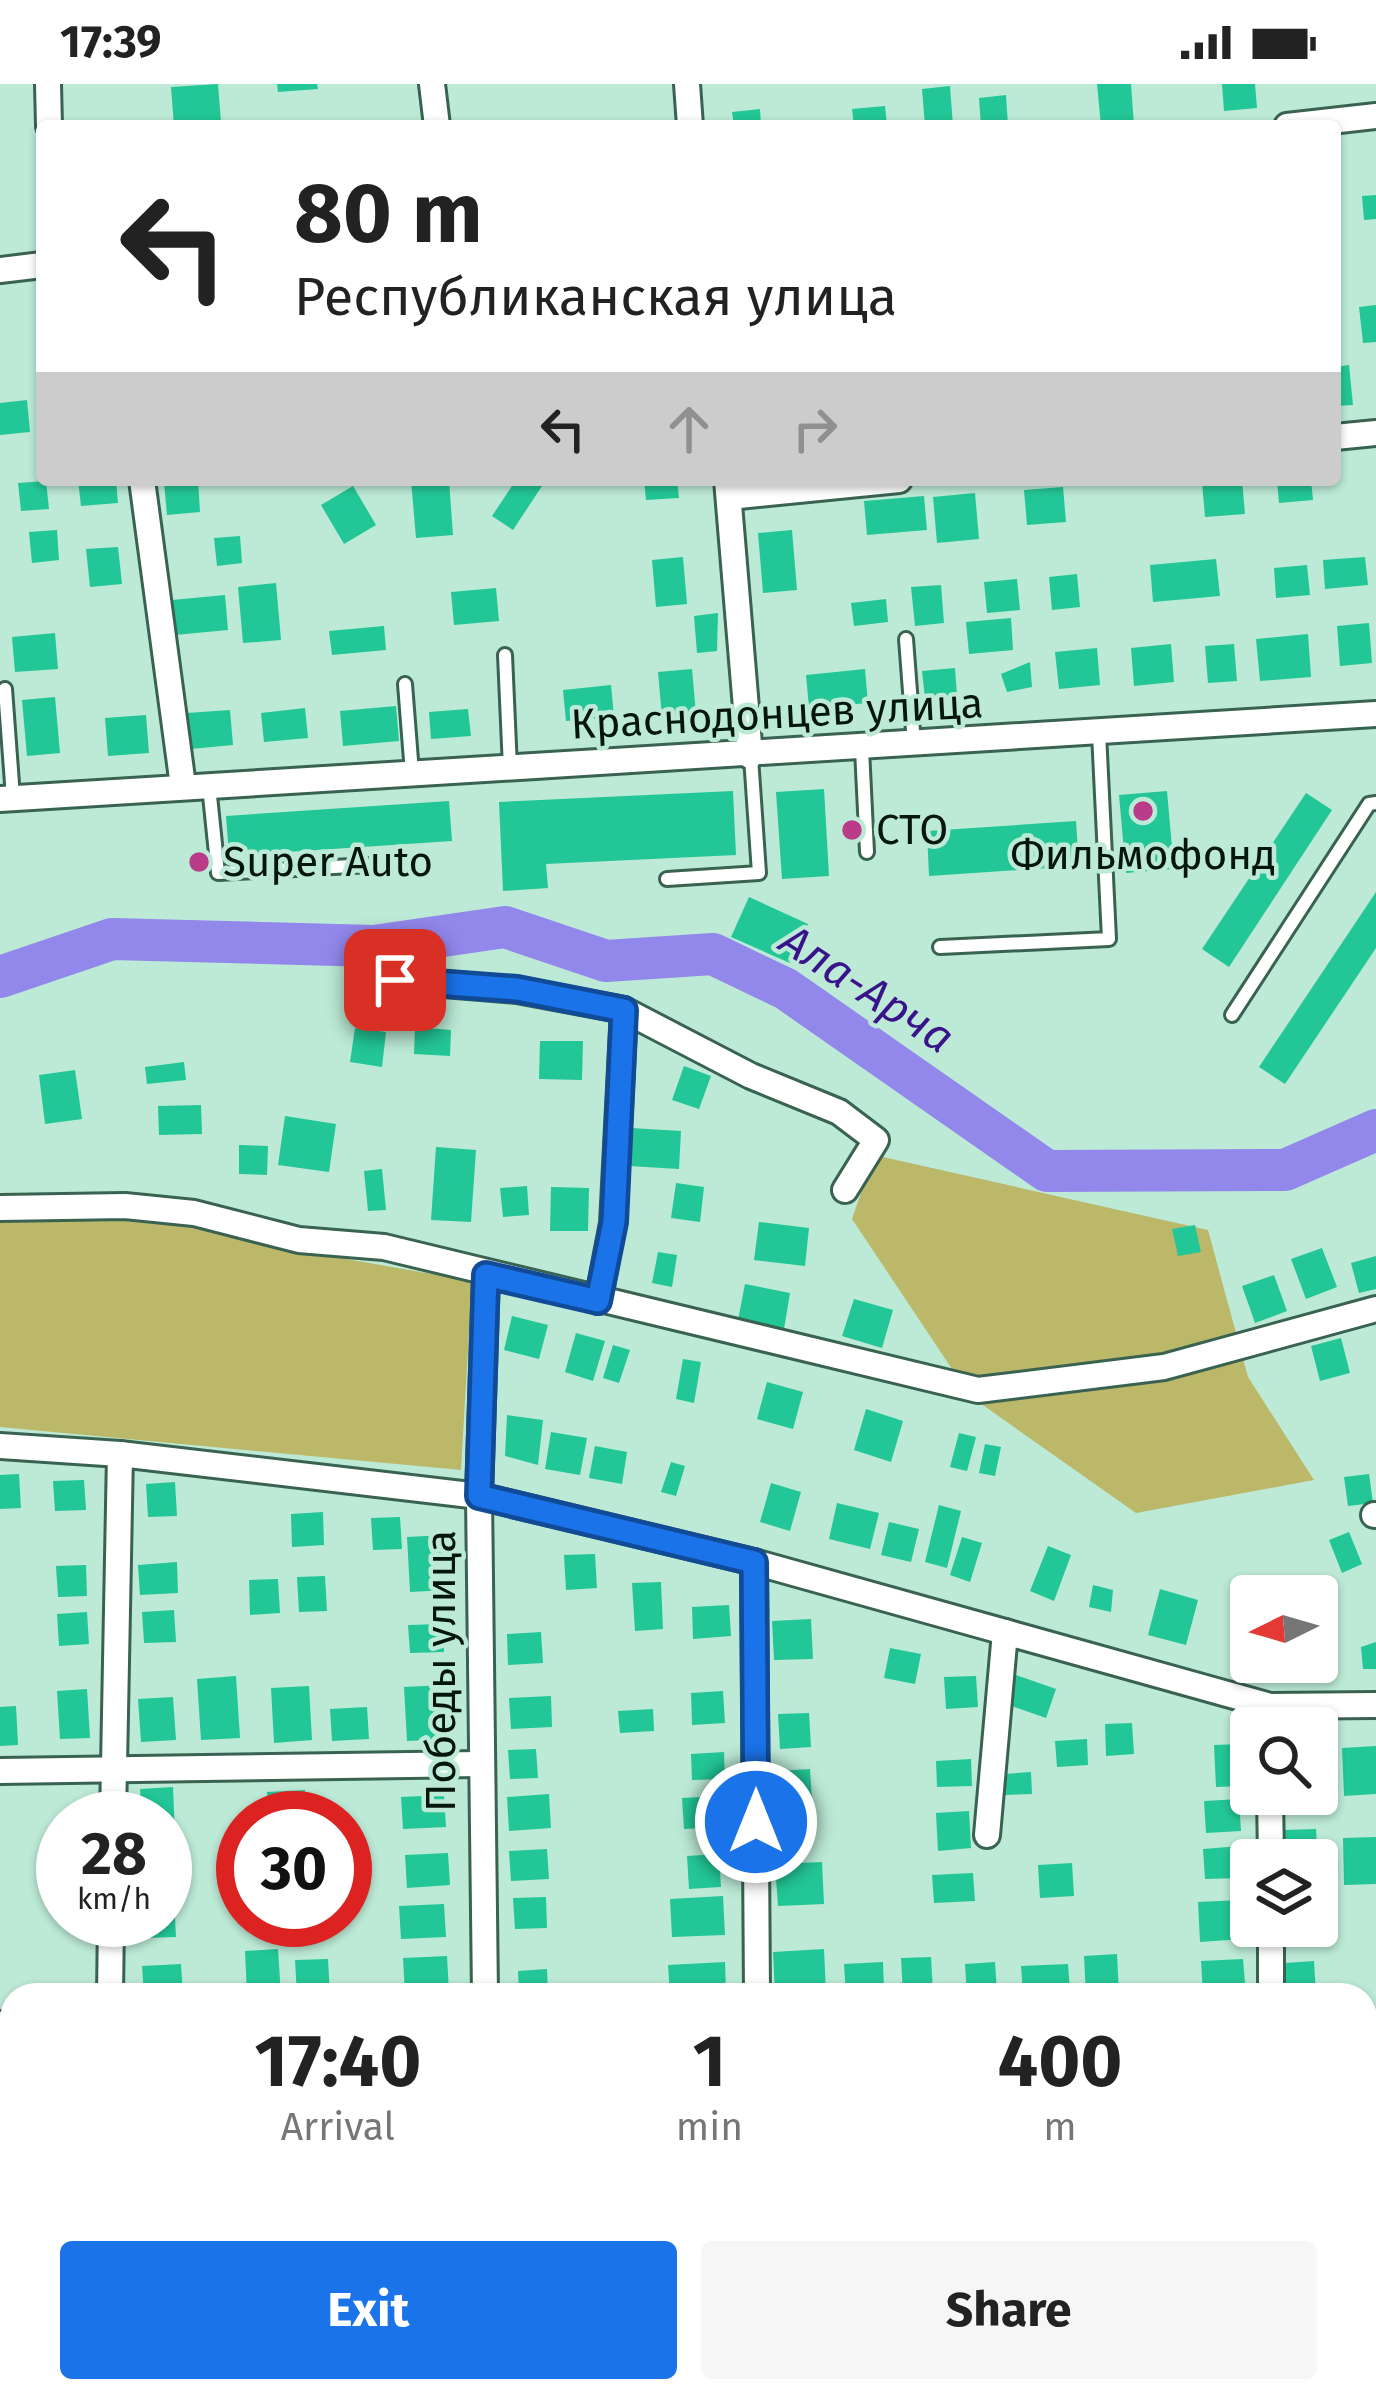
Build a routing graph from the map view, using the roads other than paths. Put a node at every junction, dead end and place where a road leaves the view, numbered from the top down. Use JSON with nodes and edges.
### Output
{"nodes":[{"id":1,"x":48,"y":84,"type":"edge"},
{"id":2,"x":432,"y":84,"type":"edge"},
{"id":3,"x":687,"y":84,"type":"edge"},
{"id":4,"x":1376,"y":116,"type":"edge"},
{"id":5,"x":49,"y":120,"type":"edge"},
{"id":6,"x":436,"y":120,"type":"edge"},
{"id":7,"x":690,"y":120,"type":"edge"},
{"id":8,"x":1340,"y":120,"type":"edge"},
{"id":9,"x":36,"y":266,"type":"edge"},
{"id":10,"x":0,"y":270,"type":"edge"},
{"id":11,"x":1376,"y":434,"type":"edge"},
{"id":12,"x":1341,"y":437,"type":"edge"},
{"id":13,"x":143,"y":486,"type":"edge"},
{"id":14,"x":770,"y":486,"type":"edge"},
{"id":15,"x":728,"y":488,"type":"edge"},
{"id":16,"x":906,"y":639,"type":"dead end"},
{"id":17,"x":505,"y":656,"type":"dead end"},
{"id":18,"x":405,"y":684,"type":"dead end"},
{"id":19,"x":5,"y":688,"type":"dead end"},
{"id":20,"x":1376,"y":714,"type":"edge"},
{"id":21,"x":1099,"y":733,"type":"junction"},
{"id":22,"x":915,"y":745,"type":"junction"},
{"id":23,"x":862,"y":749,"type":"junction"},
{"id":24,"x":751,"y":756,"type":"junction"},
{"id":25,"x":510,"y":769,"type":"junction"},
{"id":26,"x":412,"y":774,"type":"junction"},
{"id":27,"x":196,"y":785,"type":"junction"},
{"id":28,"x":6,"y":799,"type":"edge"},
{"id":29,"x":1376,"y":803,"type":"edge"},
{"id":30,"x":867,"y":852,"type":"dead end"},
{"id":31,"x":371,"y":865,"type":"dead end"},
{"id":32,"x":667,"y":879,"type":"dead end"},
{"id":33,"x":940,"y":947,"type":"dead end"},
{"id":34,"x":395,"y":980,"type":"dead end"},
{"id":35,"x":624,"y":1010,"type":"junction"},
{"id":36,"x":1232,"y":1015,"type":"dead end"},
{"id":37,"x":845,"y":1190,"type":"dead end"},
{"id":38,"x":0,"y":1208,"type":"edge"},
{"id":39,"x":486,"y":1275,"type":"junction"},
{"id":40,"x":598,"y":1301,"type":"junction"},
{"id":41,"x":1376,"y":1309,"type":"edge"},
{"id":42,"x":0,"y":1446,"type":"edge"},
{"id":43,"x":120,"y":1454,"type":"junction"},
{"id":44,"x":479,"y":1496,"type":"junction"},
{"id":45,"x":754,"y":1562,"type":"junction"},
{"id":46,"x":1004,"y":1632,"type":"junction"},
{"id":47,"x":1376,"y":1706,"type":"edge"},
{"id":48,"x":1239,"y":1707,"type":"edge"},
{"id":49,"x":1338,"y":1710,"type":"edge"},
{"id":50,"x":479,"y":1764,"type":"junction"},
{"id":51,"x":113,"y":1770,"type":"junction"},
{"id":52,"x":0,"y":1771,"type":"edge"},
{"id":53,"x":113,"y":1791,"type":"edge"},
{"id":54,"x":987,"y":1834,"type":"dead end"},
{"id":55,"x":111,"y":1947,"type":"edge"},
{"id":56,"x":1271,"y":1947,"type":"edge"},
{"id":57,"x":110,"y":1983,"type":"edge"},
{"id":58,"x":485,"y":1983,"type":"edge"},
{"id":59,"x":757,"y":1983,"type":"edge"},
{"id":60,"x":1271,"y":1983,"type":"edge"}],
"edges":[{"from":1,"to":5,"type":"street"},
{"from":2,"to":6,"type":"street"},
{"from":3,"to":7,"type":"street"},
{"from":4,"to":8,"type":"street"},
{"from":9,"to":10,"type":"street"},
{"from":11,"to":12,"type":"street"},
{"from":13,"to":27,"type":"street"},
{"from":14,"to":15,"type":"street"},
{"from":15,"to":24,"type":"street"},
{"from":16,"to":22,"type":"lane"},
{"from":17,"to":25,"type":"lane"},
{"from":18,"to":26,"type":"lane"},
{"from":19,"to":28,"type":"lane"},
{"from":20,"to":21,"type":"street","name":"Краснодонцев улица"},
{"from":21,"to":22,"type":"street","name":"Краснодонцев улица"},
{"from":21,"to":33,"type":"lane"},
{"from":22,"to":23,"type":"street","name":"Краснодонцев улица"},
{"from":23,"to":24,"type":"street","name":"Краснодонцев улица"},
{"from":23,"to":30,"type":"lane"},
{"from":24,"to":25,"type":"street","name":"Краснодонцев улица"},
{"from":24,"to":32,"type":"lane"},
{"from":25,"to":26,"type":"street","name":"Краснодонцев улица"},
{"from":26,"to":27,"type":"street","name":"Краснодонцев улица"},
{"from":27,"to":28,"type":"street","name":"Краснодонцев улица"},
{"from":27,"to":31,"type":"lane"},
{"from":29,"to":36,"type":"lane"},
{"from":34,"to":35,"type":"street"},
{"from":35,"to":37,"type":"street"},
{"from":35,"to":40,"type":"street"},
{"from":38,"to":39,"type":"street"},
{"from":39,"to":40,"type":"street"},
{"from":39,"to":44,"type":"street","name":"Победы улица"},
{"from":40,"to":41,"type":"street"},
{"from":42,"to":43,"type":"street"},
{"from":43,"to":44,"type":"street"},
{"from":43,"to":51,"type":"street"},
{"from":44,"to":45,"type":"street"},
{"from":44,"to":50,"type":"street","name":"Победы улица"},
{"from":45,"to":46,"type":"street"},
{"from":45,"to":59,"type":"street"},
{"from":46,"to":48,"type":"street"},
{"from":46,"to":54,"type":"street"},
{"from":47,"to":49,"type":"street"},
{"from":50,"to":51,"type":"street"},
{"from":50,"to":58,"type":"street","name":"Победы улица"},
{"from":51,"to":52,"type":"street"},
{"from":51,"to":53,"type":"street"},
{"from":55,"to":57,"type":"street"},
{"from":56,"to":60,"type":"street"}]}
